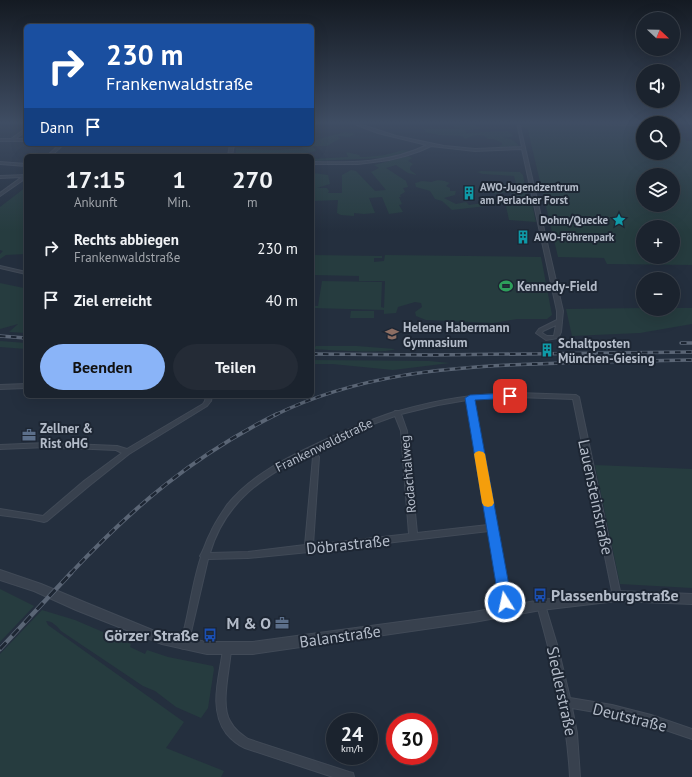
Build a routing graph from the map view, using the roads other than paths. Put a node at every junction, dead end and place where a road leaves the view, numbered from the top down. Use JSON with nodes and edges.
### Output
{"nodes":[{"id":1,"x":389,"y":158,"type":"edge"},
{"id":2,"x":526,"y":158,"type":"edge"},
{"id":3,"x":0,"y":163,"type":"edge"},
{"id":4,"x":314,"y":163,"type":"edge"},
{"id":5,"x":24,"y":165,"type":"edge"},
{"id":6,"x":24,"y":176,"type":"edge"},
{"id":7,"x":0,"y":177,"type":"edge"},
{"id":8,"x":24,"y":177,"type":"edge"},
{"id":9,"x":0,"y":195,"type":"edge"},
{"id":10,"x":0,"y":267,"type":"edge"},
{"id":11,"x":24,"y":272,"type":"edge"},
{"id":12,"x":558,"y":321,"type":"dead end"},
{"id":13,"x":24,"y":386,"type":"edge"},
{"id":14,"x":0,"y":387,"type":"edge"},
{"id":15,"x":576,"y":397,"type":"joint"},
{"id":16,"x":209,"y":398,"type":"edge"},
{"id":17,"x":470,"y":398,"type":"junction"},
{"id":18,"x":397,"y":412,"type":"junction"},
{"id":19,"x":0,"y":447,"type":"edge"},
{"id":20,"x":310,"y":450,"type":"junction"},
{"id":21,"x":127,"y":452,"type":"junction"},
{"id":22,"x":0,"y":512,"type":"edge"},
{"id":23,"x":492,"y":528,"type":"junction"},
{"id":24,"x":413,"y":537,"type":"junction"},
{"id":25,"x":309,"y":549,"type":"junction"},
{"id":26,"x":204,"y":556,"type":"junction"},
{"id":27,"x":0,"y":575,"type":"edge"},
{"id":28,"x":617,"y":596,"type":"junction"},
{"id":29,"x":692,"y":599,"type":"edge"},
{"id":30,"x":541,"y":605,"type":"junction"},
{"id":31,"x":509,"y":611,"type":"junction"},
{"id":32,"x":184,"y":645,"type":"junction"},
{"id":33,"x":227,"y":649,"type":"junction"},
{"id":34,"x":567,"y":702,"type":"junction"},
{"id":35,"x":692,"y":734,"type":"edge"},
{"id":36,"x":349,"y":777,"type":"edge"},
{"id":37,"x":575,"y":777,"type":"edge"}],
"edges":[{"from":1,"to":4,"type":"street"},
{"from":2,"to":12,"type":"street"},
{"from":3,"to":5,"type":"street"},
{"from":6,"to":7,"type":"street"},
{"from":8,"to":9,"type":"street"},
{"from":10,"to":11,"type":"street"},
{"from":13,"to":14,"type":"street"},
{"from":15,"to":17,"type":"street","name":"Frankenwaldstraße"},
{"from":15,"to":28,"type":"street","name":"Lauensteinstraße"},
{"from":16,"to":21,"type":"street"},
{"from":17,"to":18,"type":"street","name":"Frankenwaldstraße"},
{"from":17,"to":23,"type":"street"},
{"from":18,"to":20,"type":"street","name":"Frankenwaldstraße"},
{"from":18,"to":24,"type":"street","name":"Rodachtalweg"},
{"from":19,"to":21,"type":"street"},
{"from":20,"to":25,"type":"street"},
{"from":20,"to":26,"type":"street","name":"Frankenwaldstraße"},
{"from":21,"to":22,"type":"street"},
{"from":23,"to":24,"type":"street","name":"Döbrastraße"},
{"from":23,"to":31,"type":"street"},
{"from":24,"to":25,"type":"street","name":"Döbrastraße"},
{"from":25,"to":26,"type":"street","name":"Döbrastraße"},
{"from":26,"to":32,"type":"street","name":"Frankenwaldstraße"},
{"from":27,"to":32,"type":"street","name":"Balanstraße"},
{"from":28,"to":29,"type":"street","name":"Balanstraße"},
{"from":28,"to":30,"type":"street","name":"Balanstraße"},
{"from":30,"to":31,"type":"street","name":"Balanstraße"},
{"from":30,"to":34,"type":"street","name":"Siedlerstraße"},
{"from":31,"to":33,"type":"street","name":"Balanstraße"},
{"from":32,"to":33,"type":"street","name":"Balanstraße"},
{"from":33,"to":36,"type":"street"},
{"from":34,"to":35,"type":"street","name":"Deutstraße"},
{"from":34,"to":37,"type":"street","name":"Siedlerstraße"}]}
